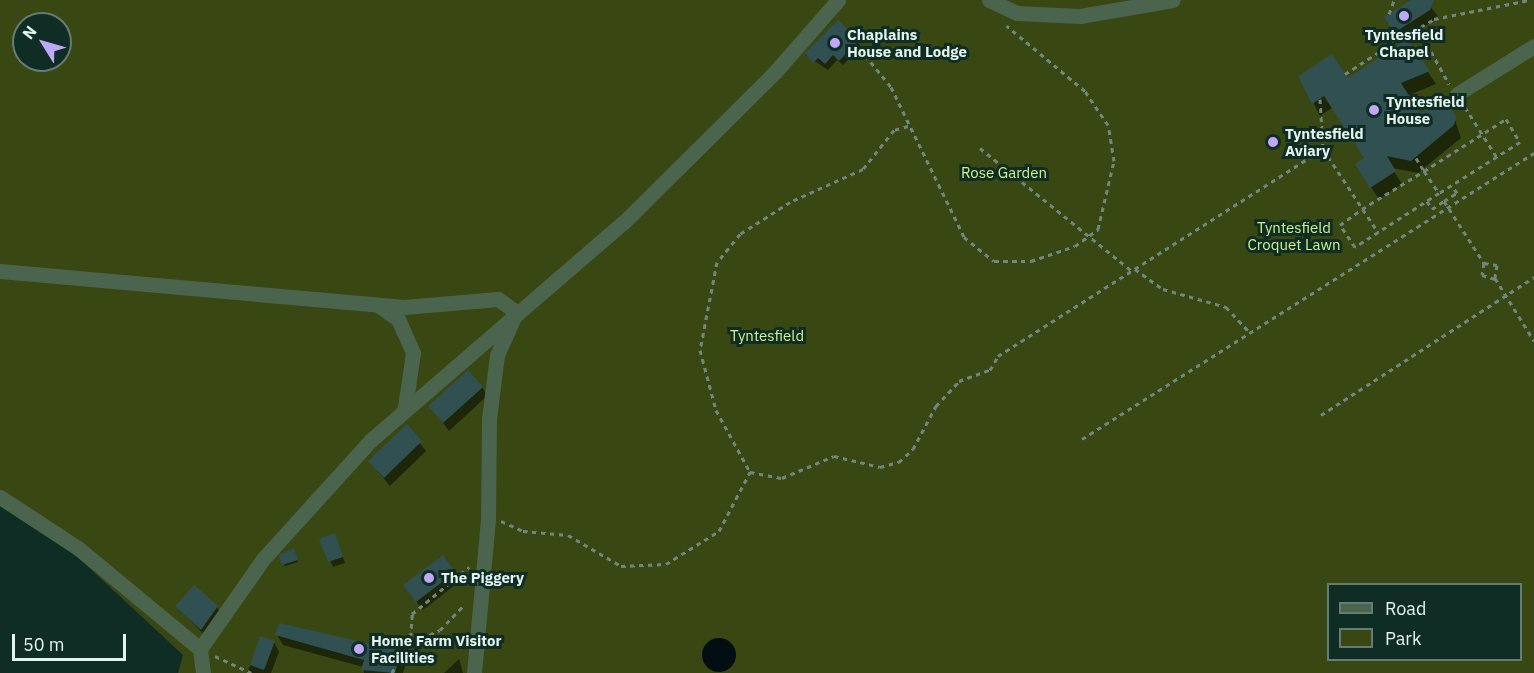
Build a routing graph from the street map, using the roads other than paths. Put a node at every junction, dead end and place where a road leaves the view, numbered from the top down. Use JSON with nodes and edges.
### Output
{"nodes":[{"id":1,"x":838,"y":0,"type":"edge"},
{"id":2,"x":989,"y":0,"type":"edge"},
{"id":3,"x":1122,"y":0,"type":"edge"},
{"id":4,"x":1173,"y":0,"type":"edge"},
{"id":5,"x":1106,"y":10,"type":"junction"},
{"id":6,"x":1534,"y":46,"type":"edge"},
{"id":7,"x":1457,"y":94,"type":"road end"},
{"id":8,"x":0,"y":271,"type":"edge"},
{"id":9,"x":377,"y":305,"type":"junction"},
{"id":10,"x":516,"y":312,"type":"junction"},
{"id":11,"x":405,"y":407,"type":"junction"},
{"id":12,"x":0,"y":497,"type":"edge"},
{"id":13,"x":200,"y":649,"type":"junction"},
{"id":14,"x":203,"y":673,"type":"edge"},
{"id":15,"x":474,"y":673,"type":"edge"}],
"edges":[{"from":1,"to":10,"type":"lane"},
{"from":2,"to":5,"type":"lane"},
{"from":3,"to":5,"type":"lane"},
{"from":4,"to":5,"type":"lane"},
{"from":6,"to":7,"type":"lane"},
{"from":8,"to":9,"type":"lane"},
{"from":9,"to":10,"type":"lane"},
{"from":9,"to":11,"type":"lane"},
{"from":10,"to":11,"type":"lane"},
{"from":10,"to":15,"type":"lane"},
{"from":11,"to":13,"type":"lane"},
{"from":12,"to":13,"type":"lane"},
{"from":13,"to":14,"type":"lane"}]}
